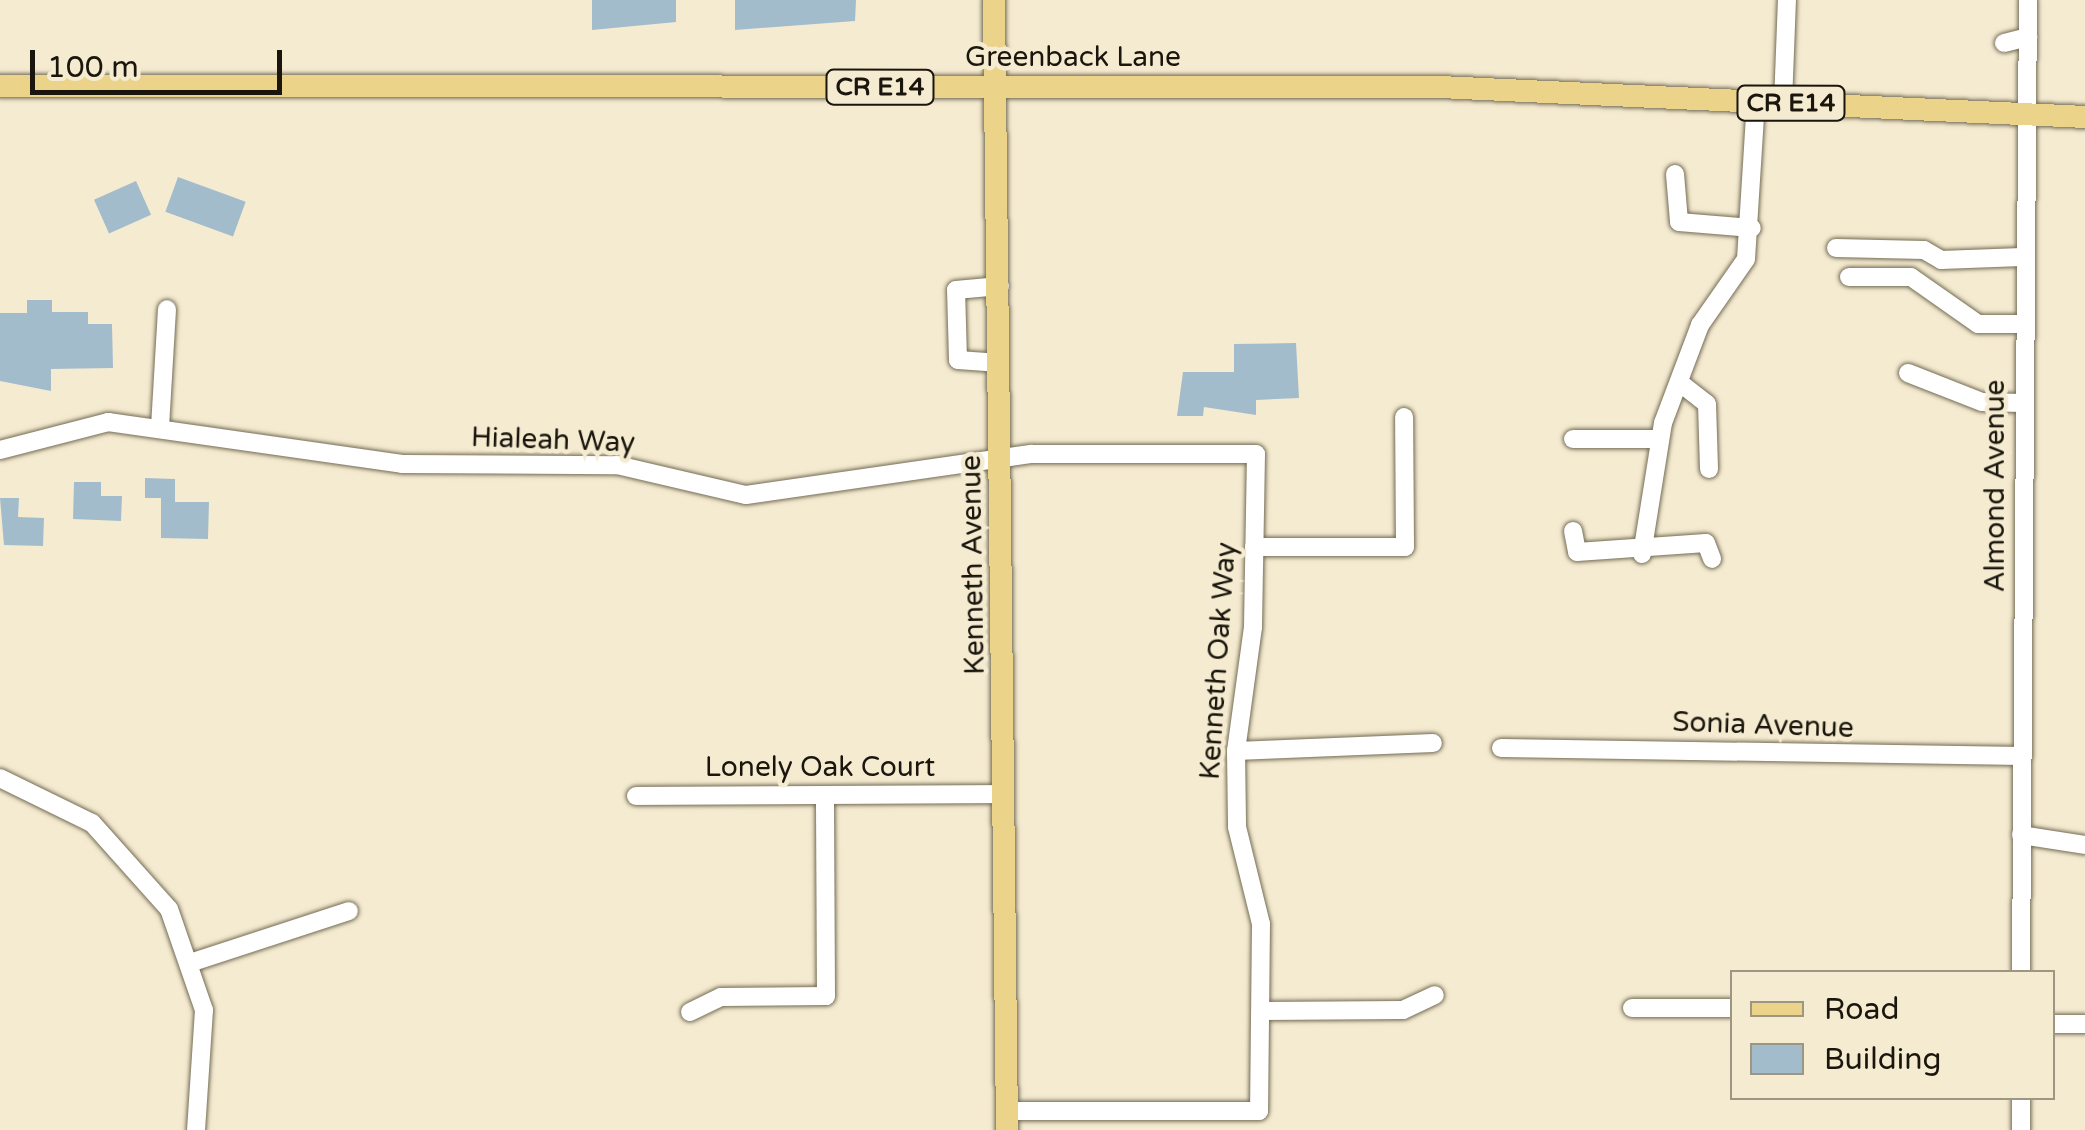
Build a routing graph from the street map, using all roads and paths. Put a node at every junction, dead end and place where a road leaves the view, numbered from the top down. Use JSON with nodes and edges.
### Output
{"nodes":[{"id":1,"x":994,"y":0,"type":"edge"},
{"id":2,"x":1787,"y":0,"type":"edge"},
{"id":3,"x":2028,"y":0,"type":"edge"},
{"id":4,"x":2028,"y":37,"type":"junction"},
{"id":5,"x":2004,"y":43,"type":"dead end"},
{"id":6,"x":0,"y":86,"type":"edge"},
{"id":7,"x":998,"y":88,"type":"junction"},
{"id":8,"x":1756,"y":101,"type":"junction"},
{"id":9,"x":1783,"y":103,"type":"junction"},
{"id":10,"x":2024,"y":116,"type":"junction"},
{"id":11,"x":2085,"y":117,"type":"edge"},
{"id":12,"x":1674,"y":174,"type":"dead end"},
{"id":13,"x":1752,"y":228,"type":"junction"},
{"id":14,"x":1836,"y":248,"type":"dead end"},
{"id":15,"x":2022,"y":258,"type":"junction"},
{"id":16,"x":1848,"y":277,"type":"dead end"},
{"id":17,"x":1000,"y":286,"type":"junction"},
{"id":18,"x":168,"y":309,"type":"dead end"},
{"id":19,"x":2022,"y":324,"type":"junction"},
{"id":20,"x":1000,"y":363,"type":"junction"},
{"id":21,"x":1908,"y":372,"type":"dead end"},
{"id":22,"x":1684,"y":386,"type":"junction"},
{"id":23,"x":2022,"y":403,"type":"junction"},
{"id":24,"x":1404,"y":417,"type":"dead end"},
{"id":25,"x":160,"y":427,"type":"junction"},
{"id":26,"x":1573,"y":439,"type":"dead end"},
{"id":27,"x":1658,"y":439,"type":"junction"},
{"id":28,"x":0,"y":450,"type":"edge"},
{"id":29,"x":1002,"y":462,"type":"junction"},
{"id":30,"x":1708,"y":470,"type":"dead end"},
{"id":31,"x":1573,"y":531,"type":"dead end"},
{"id":32,"x":1254,"y":547,"type":"junction"},
{"id":33,"x":1642,"y":554,"type":"junction"},
{"id":34,"x":1712,"y":560,"type":"dead end"},
{"id":35,"x":1433,"y":743,"type":"dead end"},
{"id":36,"x":1501,"y":748,"type":"dead end"},
{"id":37,"x":1236,"y":750,"type":"junction"},
{"id":38,"x":2022,"y":756,"type":"junction"},
{"id":39,"x":0,"y":778,"type":"edge"},
{"id":40,"x":1005,"y":794,"type":"junction"},
{"id":41,"x":825,"y":795,"type":"junction"},
{"id":42,"x":636,"y":796,"type":"dead end"},
{"id":43,"x":2021,"y":835,"type":"junction"},
{"id":44,"x":2085,"y":845,"type":"edge"},
{"id":45,"x":349,"y":911,"type":"dead end"},
{"id":46,"x":193,"y":962,"type":"junction"},
{"id":47,"x":2021,"y":970,"type":"edge"},
{"id":48,"x":1435,"y":995,"type":"dead end"},
{"id":49,"x":1632,"y":1008,"type":"dead end"},
{"id":50,"x":1730,"y":1008,"type":"edge"},
{"id":51,"x":1263,"y":1011,"type":"junction"},
{"id":52,"x":690,"y":1012,"type":"dead end"},
{"id":53,"x":2055,"y":1024,"type":"edge"},
{"id":54,"x":2085,"y":1024,"type":"edge"},
{"id":55,"x":2021,"y":1100,"type":"edge"},
{"id":56,"x":1007,"y":1120,"type":"edge"},
{"id":57,"x":196,"y":1130,"type":"edge"},
{"id":58,"x":2021,"y":1130,"type":"edge"}],
"edges":[{"from":1,"to":7,"type":"main road","name":"Kenneth Avenue"},
{"from":2,"to":9,"type":"street"},
{"from":3,"to":4,"type":"street","name":"Almond Avenue"},
{"from":4,"to":5,"type":"street"},
{"from":4,"to":10,"type":"street","name":"Almond Avenue"},
{"from":6,"to":7,"type":"main road","name":"Greenback Lane","number":"CR E14"},
{"from":7,"to":8,"type":"main road","name":"Greenback Lane","number":"CR E14"},
{"from":7,"to":17,"type":"main road","name":"Kenneth Avenue"},
{"from":8,"to":9,"type":"main road","name":"Greenback Lane","number":"CR E14"},
{"from":8,"to":13,"type":"street"},
{"from":9,"to":10,"type":"main road","name":"Greenback Lane","number":"CR E14"},
{"from":10,"to":11,"type":"main road","name":"Greenback Lane","number":"CR E14"},
{"from":10,"to":15,"type":"street","name":"Almond Avenue"},
{"from":12,"to":13,"type":"street"},
{"from":13,"to":22,"type":"street"},
{"from":14,"to":15,"type":"street"},
{"from":15,"to":19,"type":"street","name":"Almond Avenue"},
{"from":16,"to":19,"type":"street"},
{"from":17,"to":20,"type":"main road","name":"Kenneth Avenue"},
{"from":17,"to":20,"type":"street"},
{"from":18,"to":25,"type":"street"},
{"from":19,"to":23,"type":"street","name":"Almond Avenue"},
{"from":20,"to":29,"type":"main road","name":"Kenneth Avenue"},
{"from":21,"to":23,"type":"street"},
{"from":22,"to":27,"type":"street"},
{"from":22,"to":30,"type":"street"},
{"from":23,"to":38,"type":"street","name":"Almond Avenue"},
{"from":24,"to":32,"type":"street"},
{"from":25,"to":28,"type":"street","name":"Hialeah Way"},
{"from":25,"to":29,"type":"street","name":"Hialeah Way"},
{"from":26,"to":27,"type":"street"},
{"from":27,"to":33,"type":"street"},
{"from":29,"to":32,"type":"street","name":"Kenneth Oak Way"},
{"from":29,"to":40,"type":"main road","name":"Kenneth Avenue"},
{"from":31,"to":33,"type":"street"},
{"from":32,"to":37,"type":"street","name":"Kenneth Oak Way"},
{"from":33,"to":34,"type":"street"},
{"from":35,"to":37,"type":"street"},
{"from":36,"to":38,"type":"street","name":"Sonia Avenue"},
{"from":37,"to":51,"type":"street","name":"Kenneth Oak Way"},
{"from":38,"to":43,"type":"street","name":"Almond Avenue"},
{"from":39,"to":46,"type":"street"},
{"from":40,"to":41,"type":"street","name":"Lonely Oak Court"},
{"from":40,"to":56,"type":"main road","name":"Kenneth Avenue"},
{"from":41,"to":42,"type":"street","name":"Lonely Oak Court"},
{"from":41,"to":52,"type":"street"},
{"from":43,"to":44,"type":"street"},
{"from":43,"to":47,"type":"street","name":"Almond Avenue"},
{"from":45,"to":46,"type":"street"},
{"from":46,"to":57,"type":"street"},
{"from":48,"to":51,"type":"street"},
{"from":49,"to":50,"type":"street"},
{"from":51,"to":56,"type":"street","name":"Kenneth Oak Way"},
{"from":53,"to":54,"type":"street"},
{"from":55,"to":58,"type":"street"}]}
